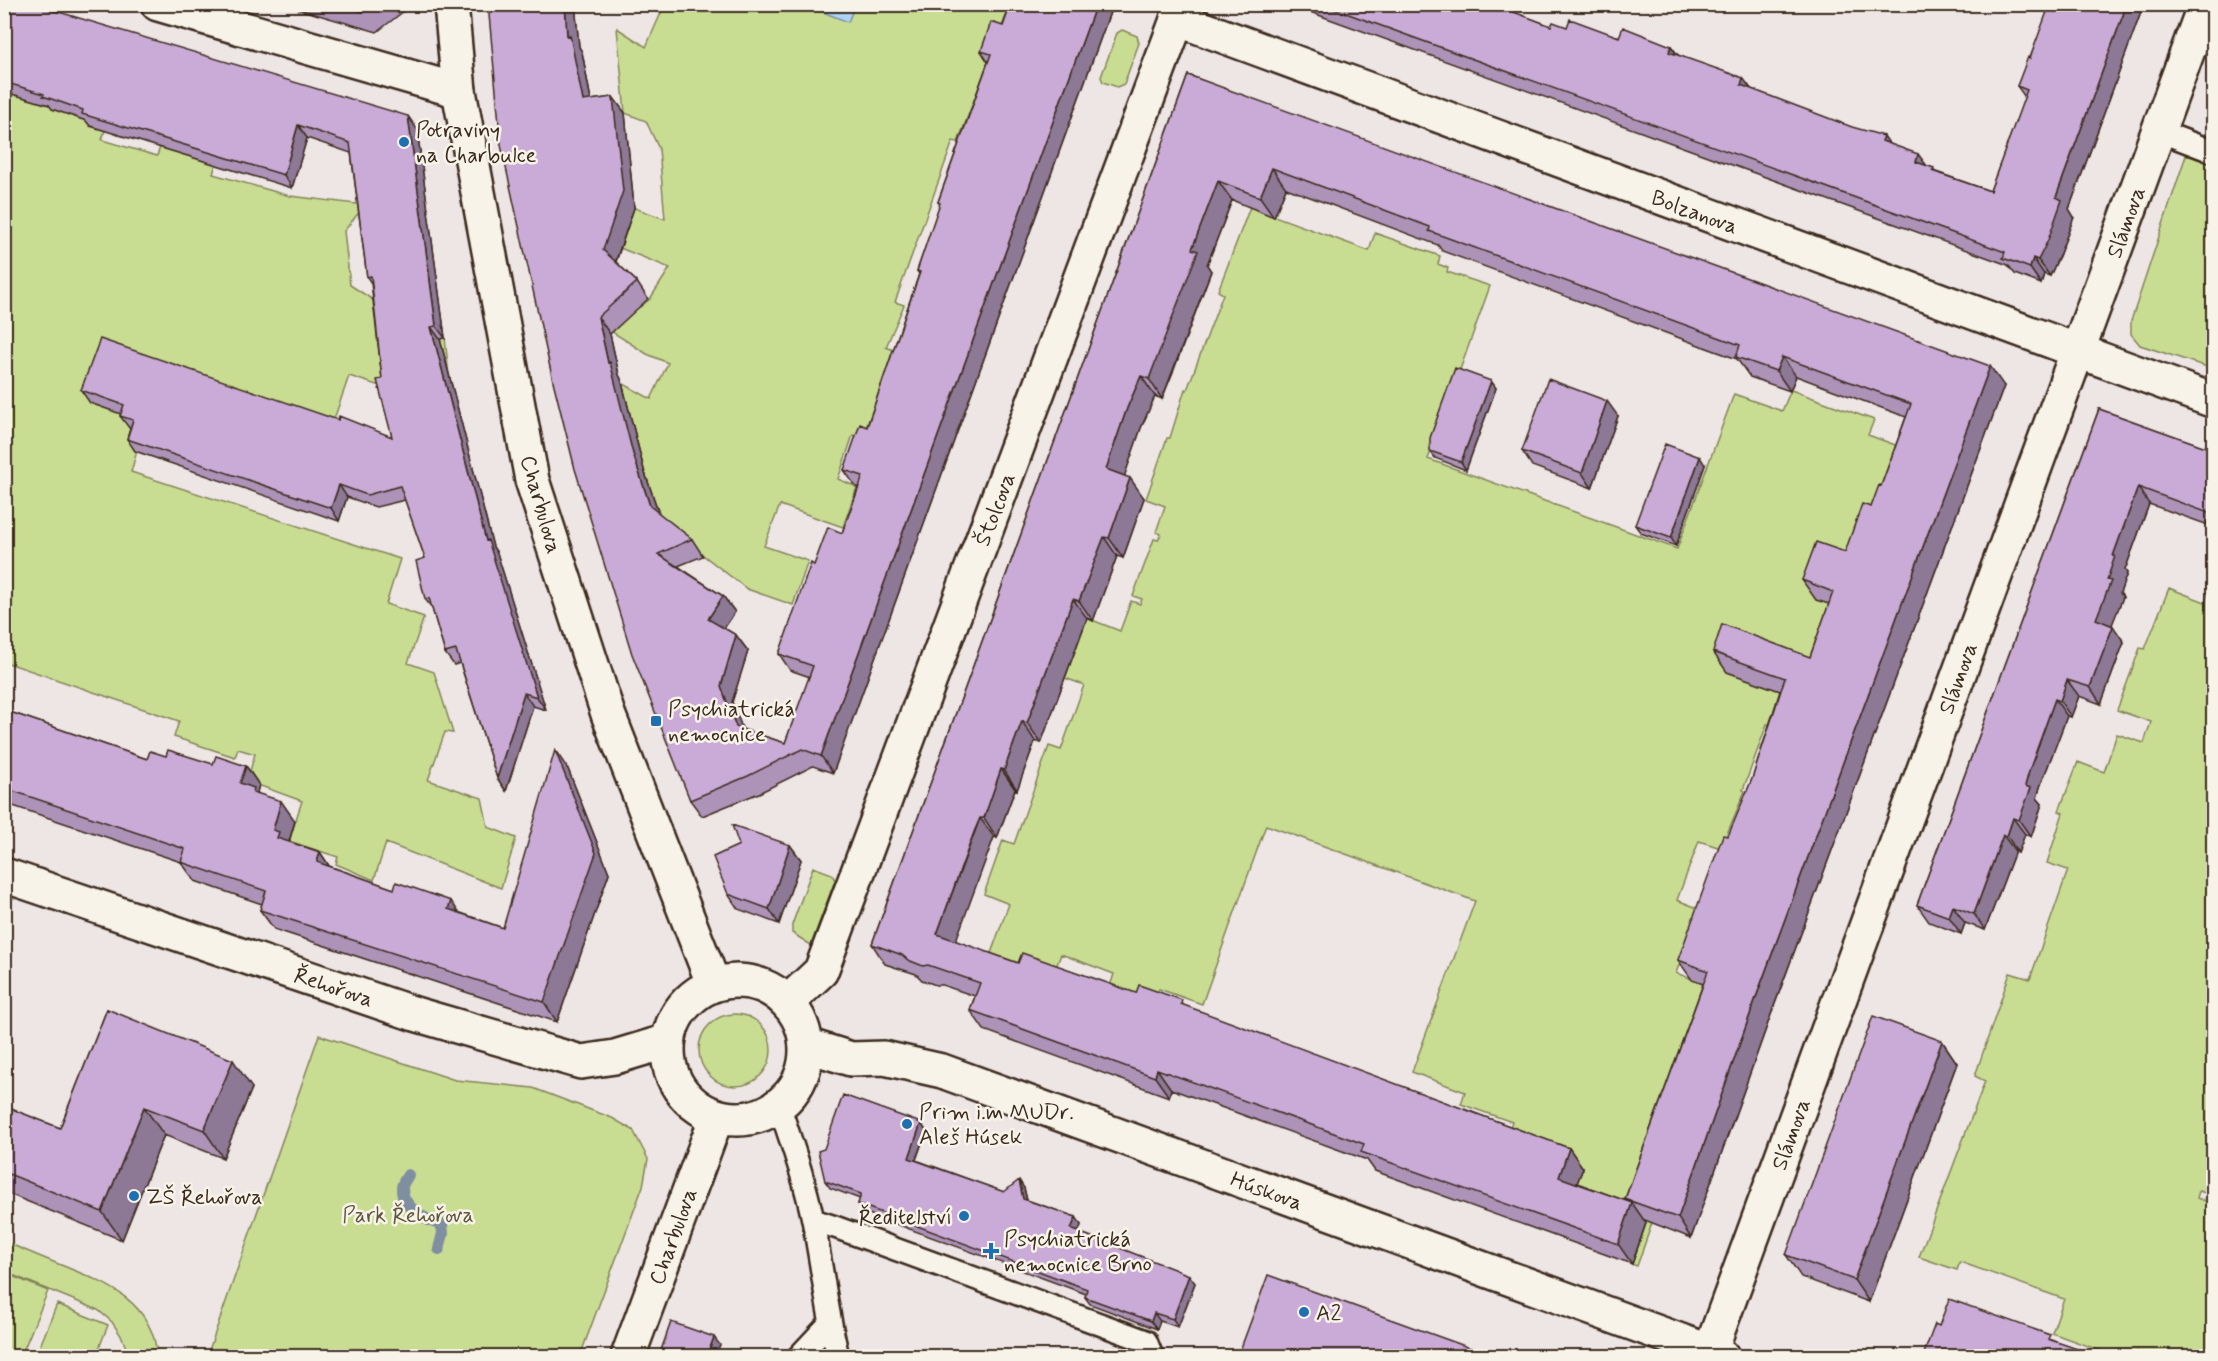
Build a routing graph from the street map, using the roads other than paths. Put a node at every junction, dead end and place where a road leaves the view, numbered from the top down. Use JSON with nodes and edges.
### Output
{"nodes":[{"id":1,"x":158,"y":4,"type":"edge"},
{"id":2,"x":451,"y":4,"type":"edge"},
{"id":3,"x":2205,"y":4,"type":"edge"},
{"id":4,"x":1180,"y":12,"type":"edge"},
{"id":5,"x":459,"y":91,"type":"junction"},
{"id":6,"x":2158,"y":131,"type":"junction"},
{"id":7,"x":2214,"y":152,"type":"edge"},
{"id":8,"x":2077,"y":352,"type":"junction"},
{"id":9,"x":2214,"y":401,"type":"edge"},
{"id":10,"x":4,"y":875,"type":"edge"},
{"id":11,"x":712,"y":983,"type":"junction"},
{"id":12,"x":788,"y":1002,"type":"junction"},
{"id":13,"x":668,"y":1041,"type":"junction"},
{"id":14,"x":806,"y":1045,"type":"junction"},
{"id":15,"x":779,"y":1105,"type":"junction"},
{"id":16,"x":717,"y":1116,"type":"junction"},
{"id":17,"x":813,"y":1220,"type":"junction"},
{"id":18,"x":830,"y":1323,"type":"junction"},
{"id":19,"x":1716,"y":1354,"type":"edge"},
{"id":20,"x":628,"y":1356,"type":"edge"},
{"id":21,"x":799,"y":1356,"type":"edge"},
{"id":22,"x":838,"y":1356,"type":"edge"},
{"id":23,"x":1152,"y":1356,"type":"edge"}],
"edges":[{"from":1,"to":5,"type":"street"},
{"from":2,"to":5,"type":"street","name":"Charbulova"},
{"from":3,"to":6,"type":"street","name":"Slámova"},
{"from":4,"to":8,"type":"street","name":"Bolzanova"},
{"from":4,"to":12,"type":"street","name":"Štolcova"},
{"from":5,"to":11,"type":"street","name":"Charbulova"},
{"from":6,"to":7,"type":"lane"},
{"from":6,"to":8,"type":"street","name":"Slámova"},
{"from":8,"to":9,"type":"street","name":"Bolzanova"},
{"from":8,"to":19,"type":"street","name":"Slámova"},
{"from":10,"to":13,"type":"street","name":"Řehořova"},
{"from":11,"to":12,"type":"street"},
{"from":11,"to":13,"type":"street"},
{"from":12,"to":14,"type":"street"},
{"from":13,"to":16,"type":"street"},
{"from":14,"to":15,"type":"street"},
{"from":14,"to":19,"type":"street","name":"Húskova"},
{"from":15,"to":16,"type":"street"},
{"from":15,"to":17,"type":"lane"},
{"from":16,"to":20,"type":"street","name":"Charbulova"},
{"from":17,"to":18,"type":"lane"},
{"from":17,"to":23,"type":"lane"},
{"from":18,"to":21,"type":"lane"},
{"from":18,"to":22,"type":"lane"}]}
